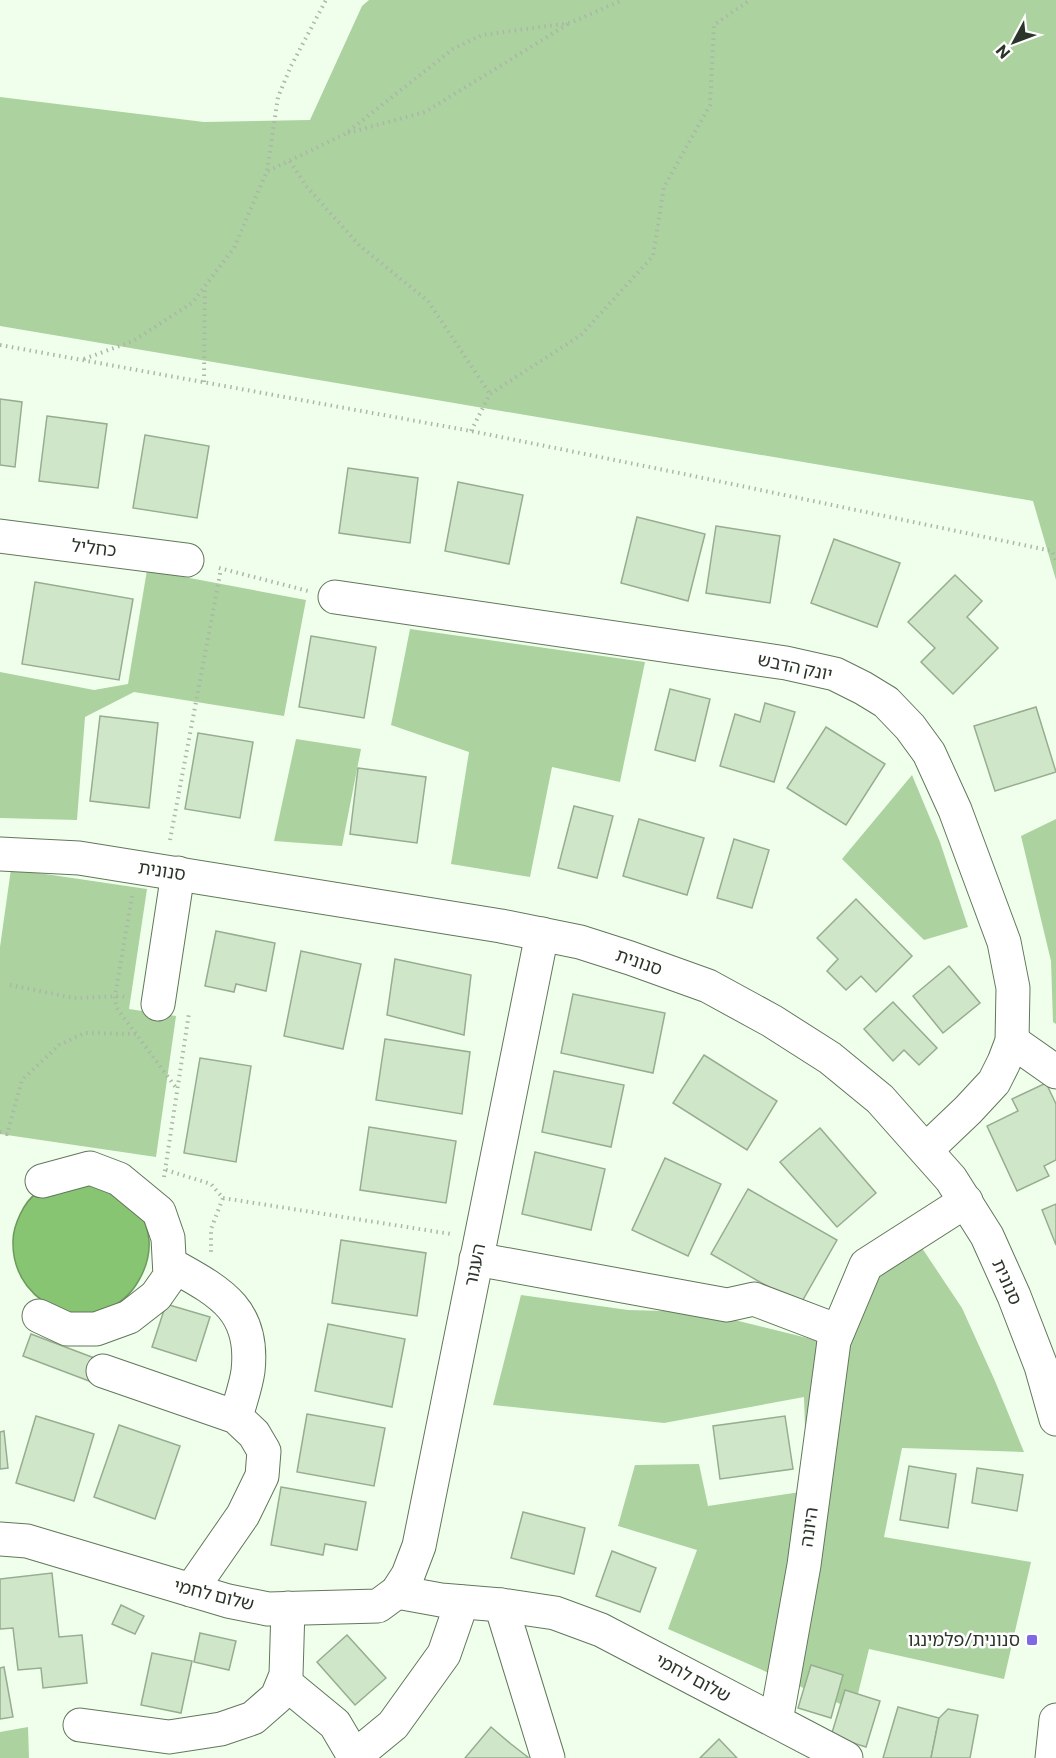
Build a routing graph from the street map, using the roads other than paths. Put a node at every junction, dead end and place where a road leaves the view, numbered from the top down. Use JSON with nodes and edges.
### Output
{"nodes":[{"id":1,"x":0,"y":536,"type":"edge"},
{"id":2,"x":187,"y":560,"type":"road end"},
{"id":3,"x":335,"y":597,"type":"road end"},
{"id":4,"x":0,"y":854,"type":"edge"},
{"id":5,"x":178,"y":873,"type":"junction"},
{"id":6,"x":542,"y":934,"type":"junction"},
{"id":7,"x":174,"y":1006,"type":"road end"},
{"id":8,"x":1012,"y":1041,"type":"junction"},
{"id":9,"x":1056,"y":1072,"type":"edge"},
{"id":10,"x":926,"y":1150,"type":"junction"},
{"id":11,"x":42,"y":1181,"type":"dead end"},
{"id":12,"x":966,"y":1201,"type":"junction"},
{"id":13,"x":479,"y":1249,"type":"junction"},
{"id":14,"x":170,"y":1264,"type":"junction"},
{"id":15,"x":39,"y":1316,"type":"dead end"},
{"id":16,"x":838,"y":1331,"type":"junction"},
{"id":17,"x":1045,"y":1345,"type":"edge"},
{"id":18,"x":103,"y":1371,"type":"dead end"},
{"id":19,"x":236,"y":1417,"type":"junction"},
{"id":20,"x":1056,"y":1419,"type":"edge"},
{"id":21,"x":0,"y":1539,"type":"edge"},
{"id":22,"x":191,"y":1590,"type":"junction"},
{"id":23,"x":397,"y":1592,"type":"junction"},
{"id":24,"x":462,"y":1602,"type":"junction"},
{"id":25,"x":501,"y":1605,"type":"junction"},
{"id":26,"x":288,"y":1608,"type":"junction"},
{"id":27,"x":284,"y":1682,"type":"junction"},
{"id":28,"x":1056,"y":1720,"type":"edge"},
{"id":29,"x":776,"y":1721,"type":"junction"},
{"id":30,"x":80,"y":1725,"type":"dead end"},
{"id":31,"x":354,"y":1757,"type":"edge"},
{"id":32,"x":548,"y":1758,"type":"edge"},
{"id":33,"x":846,"y":1758,"type":"edge"},
{"id":34,"x":1052,"y":1758,"type":"edge"}],
"edges":[{"from":1,"to":2,"type":"street","name":"כחליל"},
{"from":3,"to":8,"type":"street","name":"יונק הדבש"},
{"from":4,"to":5,"type":"street","name":"סנונית"},
{"from":5,"to":6,"type":"street","name":"סנונית"},
{"from":5,"to":7,"type":"street"},
{"from":6,"to":10,"type":"street","name":"סנונית"},
{"from":6,"to":13,"type":"street","name":"העגור"},
{"from":8,"to":9,"type":"street"},
{"from":8,"to":10,"type":"street","name":"יונק הדבש"},
{"from":10,"to":12,"type":"street","name":"סנונית"},
{"from":11,"to":14,"type":"street"},
{"from":12,"to":16,"type":"street","name":"היונה"},
{"from":12,"to":17,"type":"street","name":"סנונית"},
{"from":13,"to":16,"type":"street"},
{"from":13,"to":23,"type":"street","name":"העגור"},
{"from":14,"to":15,"type":"street"},
{"from":14,"to":19,"type":"street"},
{"from":16,"to":29,"type":"street","name":"היונה"},
{"from":17,"to":20,"type":"street","name":"סנונית"},
{"from":18,"to":19,"type":"street"},
{"from":19,"to":22,"type":"street"},
{"from":21,"to":22,"type":"street","name":"שלום לחמי"},
{"from":22,"to":26,"type":"street","name":"שלום לחמי"},
{"from":23,"to":24,"type":"street","name":"שלום לחמי"},
{"from":23,"to":26,"type":"street","name":"שלום לחמי"},
{"from":24,"to":25,"type":"street","name":"שלום לחמי"},
{"from":24,"to":31,"type":"street"},
{"from":25,"to":29,"type":"street","name":"שלום לחמי"},
{"from":25,"to":32,"type":"street"},
{"from":26,"to":27,"type":"street"},
{"from":27,"to":30,"type":"street"},
{"from":27,"to":31,"type":"street"},
{"from":28,"to":34,"type":"street"},
{"from":29,"to":33,"type":"street","name":"שלום לחמי"}]}
